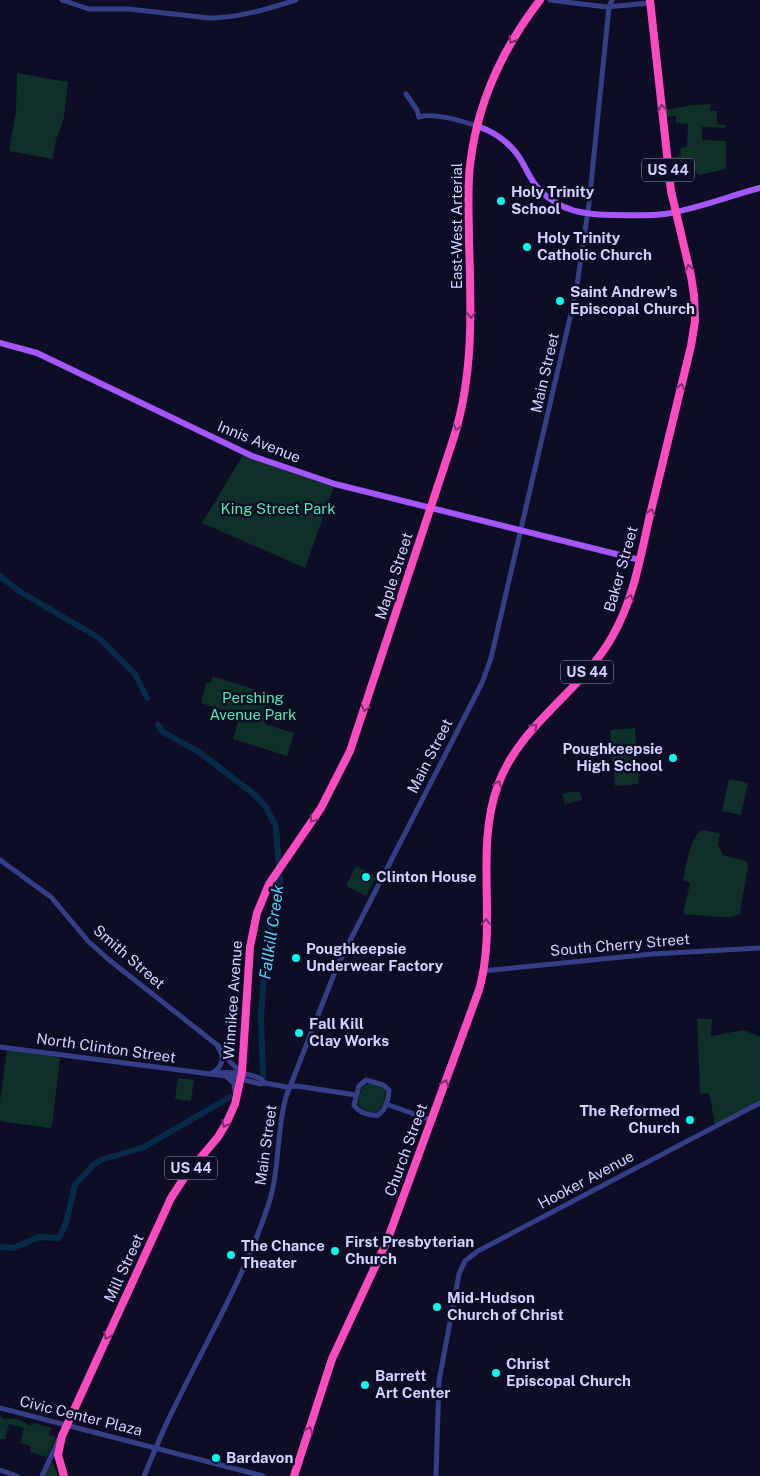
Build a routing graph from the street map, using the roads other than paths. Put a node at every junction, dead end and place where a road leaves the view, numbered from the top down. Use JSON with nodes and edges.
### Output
{"nodes":[{"id":1,"x":62,"y":0,"type":"edge"},
{"id":2,"x":296,"y":0,"type":"edge"},
{"id":3,"x":540,"y":0,"type":"edge"},
{"id":4,"x":550,"y":0,"type":"edge"},
{"id":5,"x":607,"y":0,"type":"edge"},
{"id":6,"x":612,"y":0,"type":"edge"},
{"id":7,"x":650,"y":2,"type":"edge"},
{"id":8,"x":609,"y":7,"type":"junction"},
{"id":9,"x":406,"y":94,"type":"dead end"},
{"id":10,"x":477,"y":126,"type":"junction"},
{"id":11,"x":760,"y":188,"type":"edge"},
{"id":12,"x":675,"y":212,"type":"junction"},
{"id":13,"x":587,"y":214,"type":"junction"},
{"id":14,"x":0,"y":344,"type":"edge"},
{"id":15,"x":466,"y":379,"type":"joint"},
{"id":16,"x":431,"y":508,"type":"junction"},
{"id":17,"x":521,"y":531,"type":"junction"},
{"id":18,"x":640,"y":560,"type":"junction"},
{"id":19,"x":489,"y":821,"type":"joint"},
{"id":20,"x":0,"y":860,"type":"edge"},
{"id":21,"x":254,"y":924,"type":"joint"},
{"id":22,"x":760,"y":948,"type":"edge"},
{"id":23,"x":483,"y":971,"type":"junction"},
{"id":24,"x":216,"y":1045,"type":"junction"},
{"id":25,"x":0,"y":1047,"type":"edge"},
{"id":26,"x":243,"y":1056,"type":"junction"},
{"id":27,"x":228,"y":1058,"type":"junction"},
{"id":28,"x":209,"y":1074,"type":"junction"},
{"id":29,"x":224,"y":1076,"type":"junction"},
{"id":30,"x":242,"y":1076,"type":"junction"},
{"id":31,"x":290,"y":1086,"type":"junction"},
{"id":32,"x":356,"y":1095,"type":"junction"},
{"id":33,"x":760,"y":1103,"type":"edge"},
{"id":34,"x":235,"y":1104,"type":"junction"},
{"id":35,"x":386,"y":1104,"type":"junction"},
{"id":36,"x":431,"y":1120,"type":"junction"},
{"id":37,"x":0,"y":1408,"type":"edge"},
{"id":38,"x":65,"y":1429,"type":"junction"},
{"id":39,"x":156,"y":1448,"type":"junction"},
{"id":40,"x":0,"y":1470,"type":"edge"},
{"id":41,"x":17,"y":1476,"type":"edge"},
{"id":42,"x":42,"y":1476,"type":"edge"},
{"id":43,"x":64,"y":1476,"type":"edge"},
{"id":44,"x":144,"y":1476,"type":"edge"},
{"id":45,"x":263,"y":1476,"type":"edge"},
{"id":46,"x":294,"y":1476,"type":"edge"},
{"id":47,"x":436,"y":1476,"type":"edge"}],
"edges":[{"from":1,"to":2,"type":"street"},
{"from":3,"to":10,"type":"highway","name":"East-West Arterial","number":"US 44","one_way":true},
{"from":4,"to":8,"type":"street"},
{"from":5,"to":8,"type":"street","name":"Main Street"},
{"from":6,"to":8,"type":"street","name":"Main Street"},
{"from":7,"to":8,"type":"street"},
{"from":12,"to":7,"type":"highway","number":"US 44","one_way":true},
{"from":8,"to":13,"type":"street","name":"Main Street"},
{"from":9,"to":10,"type":"street"},
{"from":10,"to":13,"type":"main road"},
{"from":10,"to":15,"type":"highway","name":"East-West Arterial","number":"US 44","one_way":true},
{"from":11,"to":12,"type":"main road"},
{"from":12,"to":13,"type":"main road"},
{"from":18,"to":12,"type":"highway","name":"Baker Street","number":"US 44","one_way":true},
{"from":13,"to":17,"type":"street","name":"Main Street"},
{"from":14,"to":16,"type":"main road","name":"Innis Avenue"},
{"from":15,"to":16,"type":"highway","name":"Maple Street","number":"US 44","one_way":true},
{"from":16,"to":17,"type":"main road","name":"Innis Avenue"},
{"from":16,"to":21,"type":"highway","name":"Maple Street","number":"US 44","one_way":true},
{"from":17,"to":18,"type":"main road","name":"Innis Avenue"},
{"from":17,"to":31,"type":"street","name":"Main Street"},
{"from":19,"to":18,"type":"highway","name":"Baker Street","number":"US 44","one_way":true},
{"from":23,"to":19,"type":"highway","name":"Church Street","number":"US 44","one_way":true},
{"from":20,"to":24,"type":"street","name":"Smith Street"},
{"from":21,"to":26,"type":"highway","name":"Winnikee Avenue","number":"US 44"},
{"from":22,"to":23,"type":"street","name":"South Cherry Street"},
{"from":36,"to":23,"type":"highway","name":"Church Street","number":"US 44","one_way":true},
{"from":24,"to":27,"type":"street","name":"Smith Street"},
{"from":24,"to":28,"type":"street"},
{"from":25,"to":28,"type":"street","name":"North Clinton Street"},
{"from":26,"to":27,"type":"street"},
{"from":26,"to":30,"type":"highway","name":"Winnikee Avenue","number":"US 44"},
{"from":27,"to":30,"type":"street","name":"Smith Street"},
{"from":28,"to":29,"type":"street","name":"North Clinton Street"},
{"from":28,"to":30,"type":"street","name":"North Clinton Street"},
{"from":29,"to":30,"type":"street","name":"North Clinton Street"},
{"from":29,"to":34,"type":"street"},
{"from":30,"to":31,"type":"street","name":"North Clinton Street"},
{"from":30,"to":34,"type":"highway","name":"Mill Street","number":"US 44"},
{"from":31,"to":32,"type":"street","name":"North Clinton Street"},
{"from":31,"to":39,"type":"street","name":"Main Street"},
{"from":32,"to":35,"type":"street"},
{"from":32,"to":35,"type":"street"},
{"from":33,"to":47,"type":"street","name":"Hooker Avenue"},
{"from":34,"to":38,"type":"highway","name":"Mill Street","number":"US 44","one_way":true},
{"from":35,"to":36,"type":"street"},
{"from":46,"to":36,"type":"highway","name":"Church Street","number":"US 44","one_way":true},
{"from":37,"to":38,"type":"street","name":"Civic Center Plaza"},
{"from":38,"to":39,"type":"street","name":"Civic Center Plaza"},
{"from":38,"to":42,"type":"street","name":"Mill Street"},
{"from":38,"to":43,"type":"highway","number":"US 44"},
{"from":39,"to":44,"type":"street","name":"Main Street"},
{"from":39,"to":45,"type":"street","name":"Civic Center Plaza"},
{"from":40,"to":41,"type":"street"}]}
